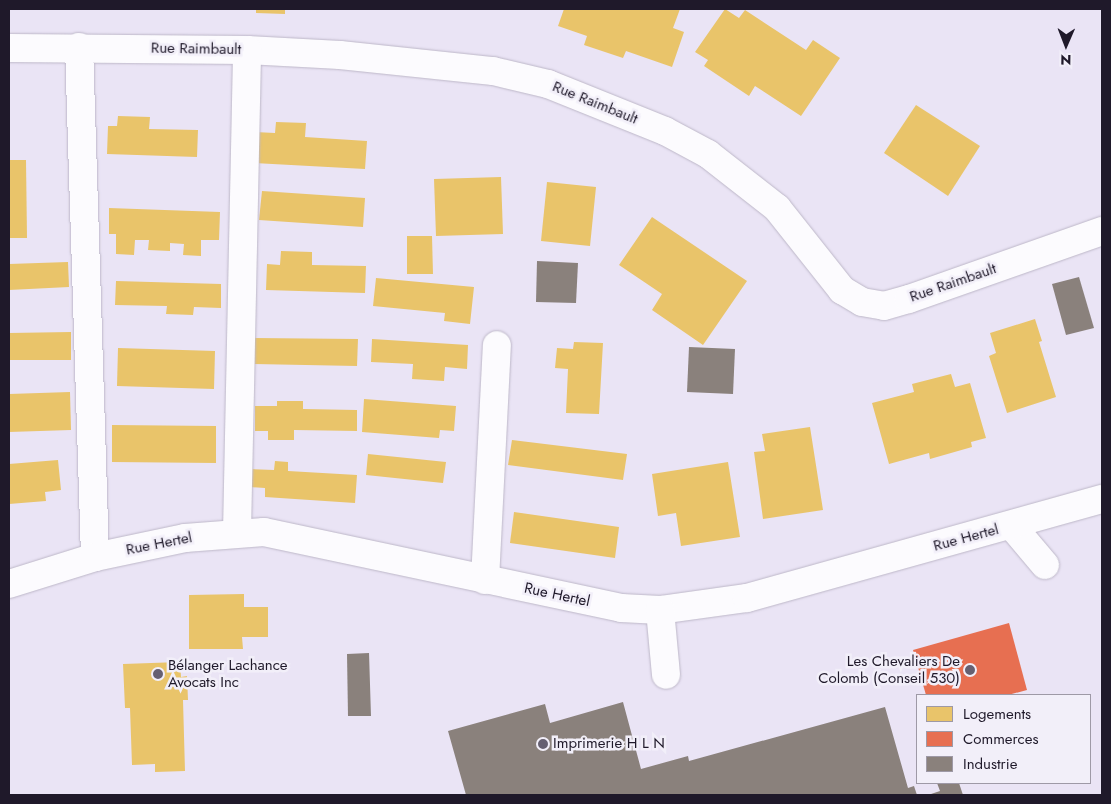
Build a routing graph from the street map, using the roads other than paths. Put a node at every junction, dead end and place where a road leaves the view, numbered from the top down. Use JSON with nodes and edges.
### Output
{"nodes":[{"id":1,"x":79,"y":47,"type":"junction"},
{"id":2,"x":9,"y":48,"type":"edge"},
{"id":3,"x":247,"y":50,"type":"junction"},
{"id":4,"x":1102,"y":231,"type":"edge"},
{"id":5,"x":497,"y":344,"type":"dead end"},
{"id":6,"x":1102,"y":499,"type":"edge"},
{"id":7,"x":1012,"y":526,"type":"junction"},
{"id":8,"x":237,"y":532,"type":"junction"},
{"id":9,"x":95,"y":557,"type":"junction"},
{"id":10,"x":1046,"y":565,"type":"dead end"},
{"id":11,"x":486,"y":580,"type":"junction"},
{"id":12,"x":9,"y":584,"type":"edge"},
{"id":13,"x":660,"y":610,"type":"junction"},
{"id":14,"x":666,"y":675,"type":"dead end"}],
"edges":[{"from":1,"to":2,"type":"street","name":"Rue Raimbault"},
{"from":1,"to":3,"type":"street","name":"Rue Raimbault"},
{"from":1,"to":9,"type":"street"},
{"from":3,"to":4,"type":"street","name":"Rue Raimbault"},
{"from":3,"to":8,"type":"street"},
{"from":5,"to":11,"type":"street"},
{"from":6,"to":7,"type":"street","name":"Rue Hertel"},
{"from":7,"to":10,"type":"street"},
{"from":7,"to":13,"type":"street","name":"Rue Hertel"},
{"from":8,"to":9,"type":"street","name":"Rue Hertel"},
{"from":8,"to":11,"type":"street","name":"Rue Hertel"},
{"from":9,"to":12,"type":"street","name":"Rue Hertel"},
{"from":11,"to":13,"type":"street","name":"Rue Hertel"},
{"from":13,"to":14,"type":"street"}]}
